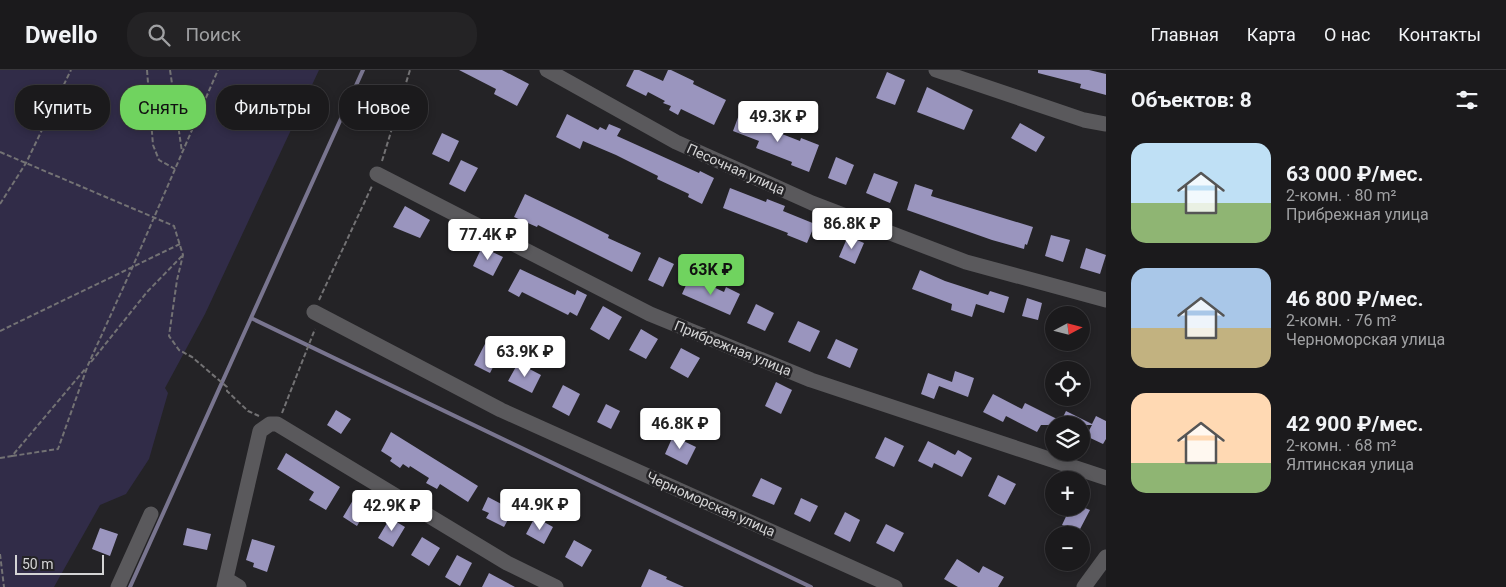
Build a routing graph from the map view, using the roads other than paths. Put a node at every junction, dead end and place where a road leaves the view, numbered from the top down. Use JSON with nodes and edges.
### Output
{"nodes":[{"id":1,"x":547,"y":70,"type":"edge"},
{"id":2,"x":936,"y":70,"type":"edge"},
{"id":3,"x":1106,"y":124,"type":"edge"},
{"id":4,"x":378,"y":174,"type":"road end"},
{"id":5,"x":1106,"y":300,"type":"edge"},
{"id":6,"x":317,"y":314,"type":"road end"},
{"id":7,"x":1106,"y":478,"type":"edge"},
{"id":8,"x":151,"y":514,"type":"dead end"},
{"id":9,"x":1106,"y":557,"type":"edge"},
{"id":10,"x":225,"y":583,"type":"edge"},
{"id":11,"x":118,"y":587,"type":"edge"},
{"id":12,"x":239,"y":587,"type":"edge"},
{"id":13,"x":556,"y":587,"type":"edge"},
{"id":14,"x":895,"y":587,"type":"edge"},
{"id":15,"x":1084,"y":587,"type":"edge"}],
"edges":[{"from":1,"to":5,"type":"street","name":"Песочная улица"},
{"from":2,"to":3,"type":"street"},
{"from":4,"to":7,"type":"street","name":"Прибрежная улица"},
{"from":6,"to":14,"type":"street","name":"Черноморская улица"},
{"from":8,"to":11,"type":"street"},
{"from":9,"to":15,"type":"street"},
{"from":10,"to":12,"type":"street"},
{"from":10,"to":13,"type":"street"}]}
